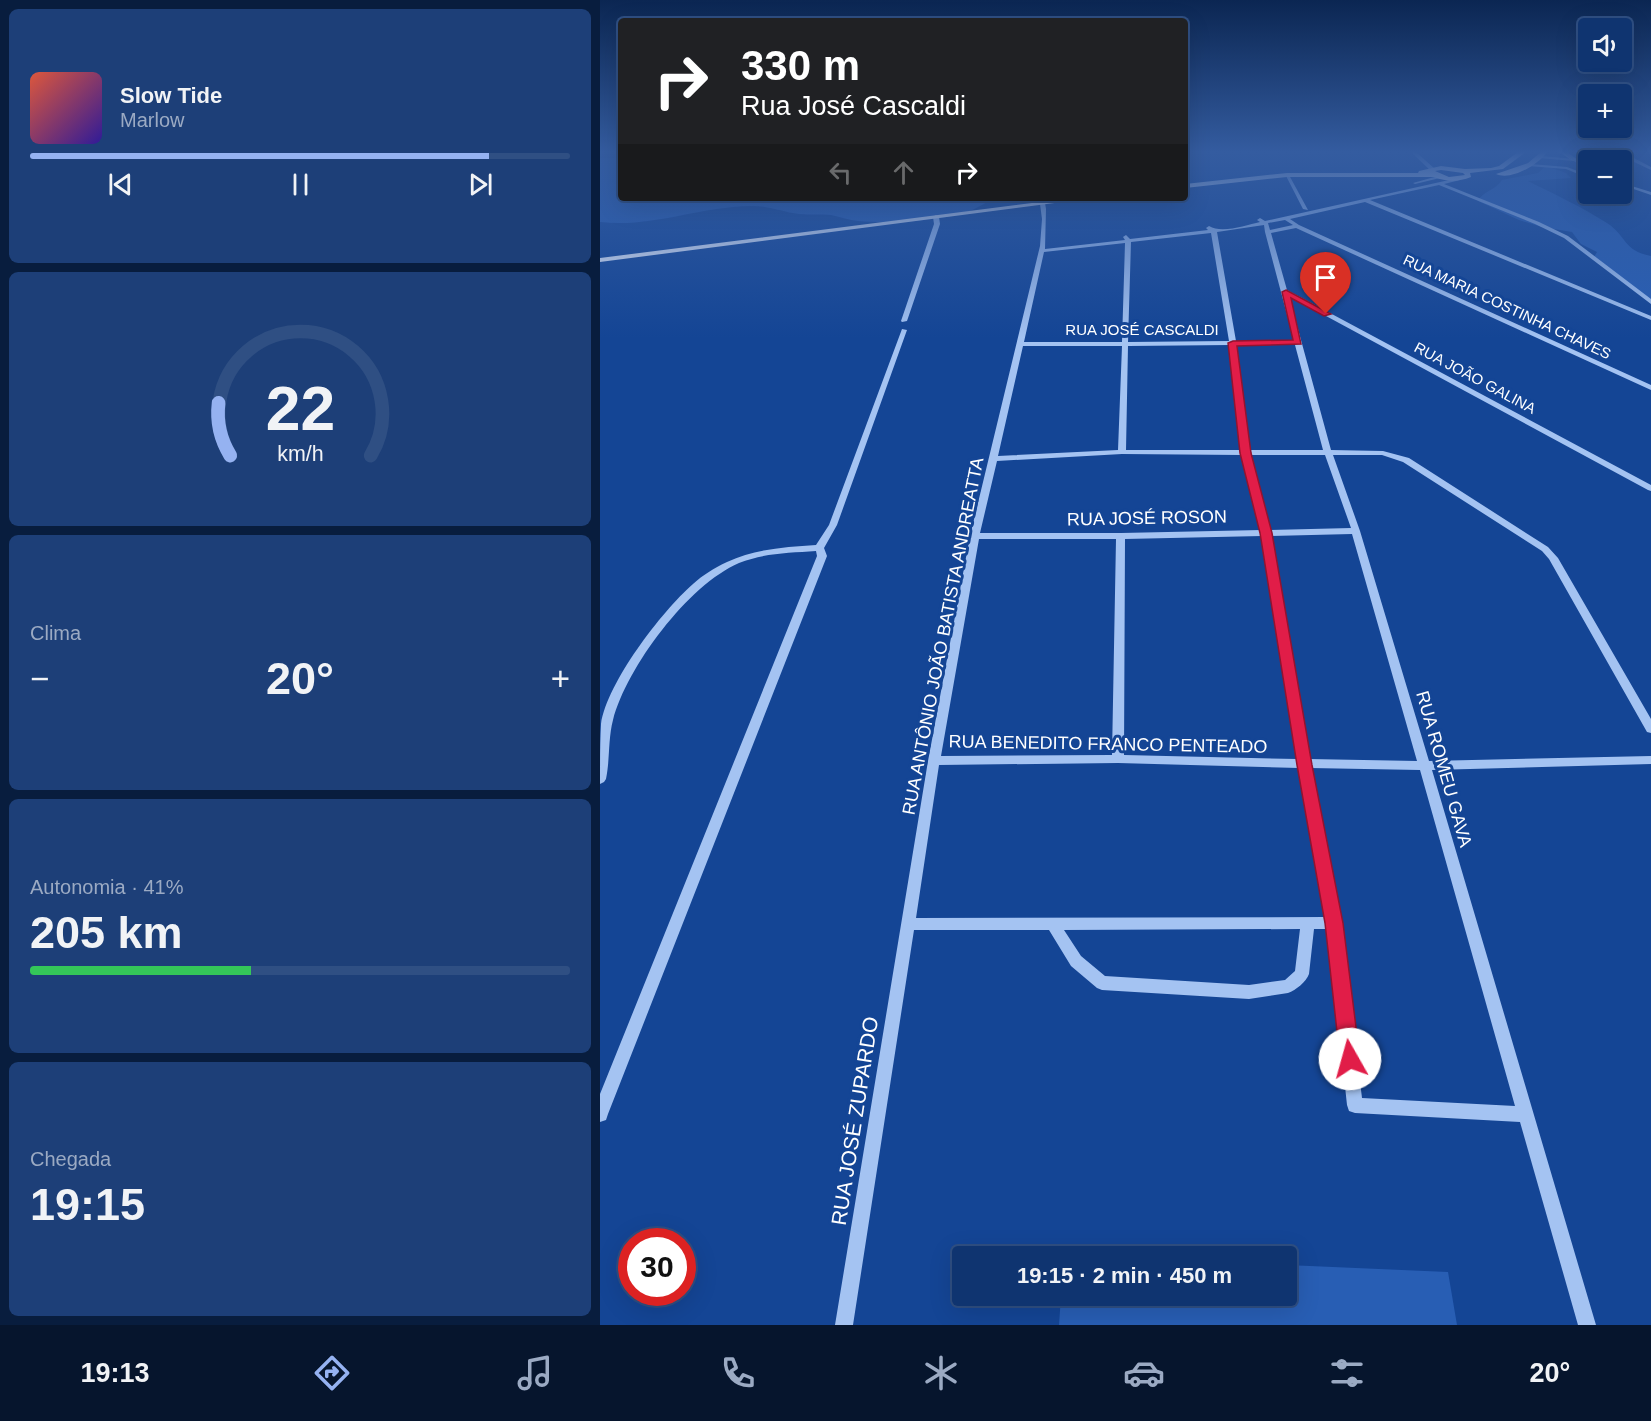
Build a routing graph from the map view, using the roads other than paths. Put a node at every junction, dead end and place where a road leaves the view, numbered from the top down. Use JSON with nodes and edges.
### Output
{"nodes":[{"id":1,"x":958,"y":214,"type":"edge"},
{"id":2,"x":1045,"y":214,"type":"edge"},
{"id":3,"x":1294,"y":214,"type":"edge"},
{"id":4,"x":1308,"y":214,"type":"edge"},
{"id":5,"x":1399,"y":214,"type":"edge"},
{"id":6,"x":1518,"y":214,"type":"edge"},
{"id":7,"x":936,"y":217,"type":"junction"},
{"id":8,"x":1287,"y":219,"type":"junction"},
{"id":9,"x":1265,"y":225,"type":"junction"},
{"id":10,"x":1297,"y":226,"type":"junction"},
{"id":11,"x":1212,"y":230,"type":"junction"},
{"id":12,"x":1127,"y":239,"type":"junction"},
{"id":13,"x":1043,"y":248,"type":"junction"},
{"id":14,"x":600,"y":260,"type":"edge"},
{"id":15,"x":1286,"y":292,"type":"junction"},
{"id":16,"x":1651,"y":302,"type":"edge"},
{"id":17,"x":1651,"y":318,"type":"edge"},
{"id":18,"x":904,"y":321,"type":"dead end"},
{"id":19,"x":904,"y":330,"type":"dead end"},
{"id":20,"x":1233,"y":343,"type":"junction"},
{"id":21,"x":1298,"y":343,"type":"junction"},
{"id":22,"x":1021,"y":344,"type":"junction"},
{"id":23,"x":1124,"y":344,"type":"junction"},
{"id":24,"x":1651,"y":388,"type":"edge"},
{"id":25,"x":1122,"y":452,"type":"junction"},
{"id":26,"x":1245,"y":453,"type":"junction"},
{"id":27,"x":1328,"y":453,"type":"junction"},
{"id":28,"x":993,"y":459,"type":"junction"},
{"id":29,"x":1651,"y":488,"type":"edge"},
{"id":30,"x":1356,"y":531,"type":"junction"},
{"id":31,"x":1266,"y":533,"type":"junction"},
{"id":32,"x":975,"y":536,"type":"junction"},
{"id":33,"x":1121,"y":536,"type":"junction"},
{"id":34,"x":820,"y":552,"type":"junction"},
{"id":35,"x":1651,"y":729,"type":"edge"},
{"id":36,"x":1118,"y":759,"type":"junction"},
{"id":37,"x":1651,"y":760,"type":"edge"},
{"id":38,"x":934,"y":761,"type":"junction"},
{"id":39,"x":1304,"y":765,"type":"junction"},
{"id":40,"x":1425,"y":766,"type":"junction"},
{"id":41,"x":600,"y":780,"type":"edge"},
{"id":42,"x":1308,"y":923,"type":"junction"},
{"id":43,"x":1334,"y":923,"type":"junction"},
{"id":44,"x":908,"y":924,"type":"junction"},
{"id":45,"x":1053,"y":924,"type":"junction"},
{"id":46,"x":600,"y":1114,"type":"edge"},
{"id":47,"x":1524,"y":1114,"type":"junction"},
{"id":48,"x":844,"y":1325,"type":"edge"},
{"id":49,"x":1587,"y":1325,"type":"edge"}],
"edges":[{"from":1,"to":7,"type":"main road"},
{"from":2,"to":13,"type":"street","name":"RUA ANTÔNIO JOÃO BATISTA ANDREATTA"},
{"from":3,"to":9,"type":"street"},
{"from":4,"to":8,"type":"street"},
{"from":5,"to":17,"type":"street"},
{"from":6,"to":16,"type":"street"},
{"from":7,"to":14,"type":"main road"},
{"from":7,"to":18,"type":"street"},
{"from":8,"to":9,"type":"street"},
{"from":8,"to":10,"type":"street","name":"RUA MARIA COSTINHA CHAVES"},
{"from":9,"to":10,"type":"street"},
{"from":9,"to":11,"type":"street"},
{"from":9,"to":15,"type":"street","name":"RUA ROMEU GAVA"},
{"from":10,"to":24,"type":"street","name":"RUA MARIA COSTINHA CHAVES"},
{"from":11,"to":12,"type":"street"},
{"from":11,"to":20,"type":"street"},
{"from":12,"to":13,"type":"street"},
{"from":12,"to":23,"type":"street"},
{"from":13,"to":22,"type":"street","name":"RUA ANTÔNIO JOÃO BATISTA ANDREATTA"},
{"from":15,"to":21,"type":"street","name":"RUA ROMEU GAVA"},
{"from":15,"to":29,"type":"street","name":"RUA JOÃO GALINA"},
{"from":19,"to":34,"type":"street"},
{"from":20,"to":21,"type":"street","name":"RUA JOSÉ CASCALDI"},
{"from":20,"to":23,"type":"street","name":"RUA JOSÉ CASCALDI"},
{"from":20,"to":26,"type":"street"},
{"from":21,"to":27,"type":"street","name":"RUA ROMEU GAVA"},
{"from":22,"to":23,"type":"street","name":"RUA JOSÉ CASCALDI"},
{"from":22,"to":28,"type":"street","name":"RUA ANTÔNIO JOÃO BATISTA ANDREATTA"},
{"from":23,"to":25,"type":"street"},
{"from":25,"to":26,"type":"street"},
{"from":25,"to":28,"type":"street"},
{"from":26,"to":27,"type":"street"},
{"from":26,"to":31,"type":"street"},
{"from":27,"to":30,"type":"street","name":"RUA ROMEU GAVA"},
{"from":27,"to":35,"type":"street"},
{"from":28,"to":32,"type":"street","name":"RUA ANTÔNIO JOÃO BATISTA ANDREATTA"},
{"from":30,"to":31,"type":"street","name":"RUA JOSÉ ROSON"},
{"from":30,"to":40,"type":"street","name":"RUA ROMEU GAVA"},
{"from":31,"to":33,"type":"street","name":"RUA JOSÉ ROSON"},
{"from":31,"to":39,"type":"street"},
{"from":32,"to":33,"type":"street","name":"RUA JOSÉ ROSON"},
{"from":32,"to":38,"type":"street","name":"RUA ANTÔNIO JOÃO BATISTA ANDREATTA"},
{"from":33,"to":36,"type":"street"},
{"from":34,"to":41,"type":"street"},
{"from":34,"to":46,"type":"street"},
{"from":36,"to":38,"type":"street","name":"RUA BENEDITO FRANCO PENTEADO"},
{"from":36,"to":39,"type":"street","name":"RUA BENEDITO FRANCO PENTEADO"},
{"from":37,"to":40,"type":"street","name":"RUA BENEDITO FRANCO PENTEADO"},
{"from":38,"to":44,"type":"street","name":"RUA ANTÔNIO JOÃO BATISTA ANDREATTA"},
{"from":39,"to":40,"type":"street","name":"RUA BENEDITO FRANCO PENTEADO"},
{"from":39,"to":43,"type":"street"},
{"from":40,"to":47,"type":"street","name":"RUA ROMEU GAVA"},
{"from":42,"to":43,"type":"street"},
{"from":42,"to":45,"type":"street"},
{"from":42,"to":45,"type":"street"},
{"from":43,"to":47,"type":"street"},
{"from":44,"to":45,"type":"street"},
{"from":44,"to":48,"type":"street","name":"RUA JOSÉ ZUPARDO"},
{"from":47,"to":49,"type":"street","name":"RUA ROMEU GAVA"}]}
